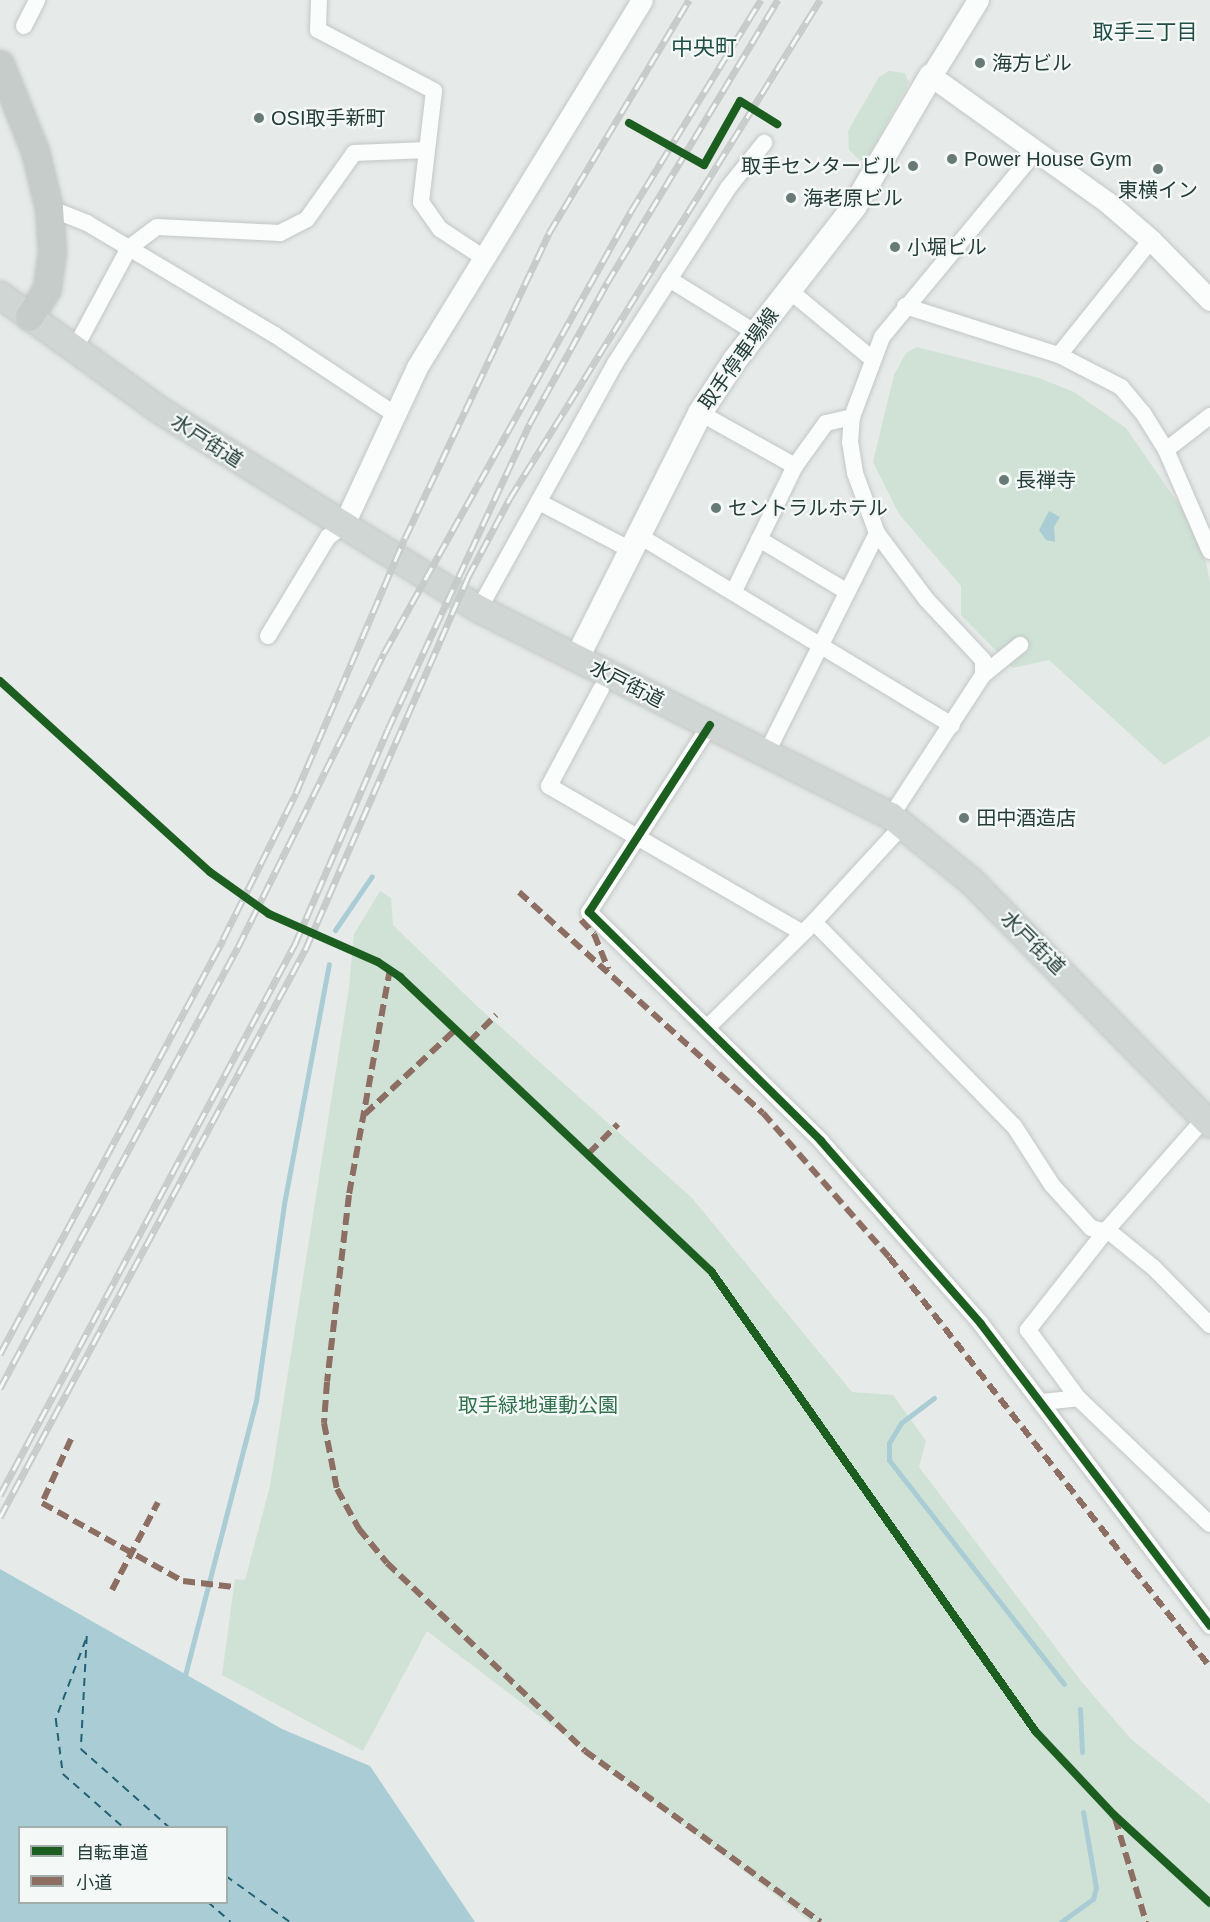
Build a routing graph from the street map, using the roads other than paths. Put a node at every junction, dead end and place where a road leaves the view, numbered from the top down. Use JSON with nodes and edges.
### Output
{"nodes":[{"id":1,"x":37,"y":0,"type":"edge"},
{"id":2,"x":319,"y":0,"type":"edge"},
{"id":3,"x":642,"y":0,"type":"edge"},
{"id":4,"x":978,"y":0,"type":"edge"},
{"id":5,"x":24,"y":27,"type":"dead end"},
{"id":6,"x":0,"y":64,"type":"edge"},
{"id":7,"x":931,"y":76,"type":"junction"},
{"id":8,"x":0,"y":96,"type":"edge"},
{"id":9,"x":20,"y":114,"type":"junction"},
{"id":10,"x":764,"y":143,"type":"dead end"},
{"id":11,"x":427,"y":150,"type":"junction"},
{"id":12,"x":1036,"y":151,"type":"junction"},
{"id":13,"x":50,"y":208,"type":"junction"},
{"id":14,"x":1151,"y":240,"type":"junction"},
{"id":15,"x":129,"y":248,"type":"junction"},
{"id":16,"x":484,"y":258,"type":"junction"},
{"id":17,"x":669,"y":279,"type":"junction"},
{"id":18,"x":790,"y":291,"type":"junction"},
{"id":19,"x":0,"y":295,"type":"edge"},
{"id":20,"x":1210,"y":300,"type":"edge"},
{"id":21,"x":905,"y":306,"type":"junction"},
{"id":22,"x":29,"y":318,"type":"junction"},
{"id":23,"x":756,"y":333,"type":"junction"},
{"id":24,"x":74,"y":350,"type":"junction"},
{"id":25,"x":1059,"y":355,"type":"junction"},
{"id":26,"x":871,"y":358,"type":"junction"},
{"id":27,"x":393,"y":413,"type":"junction"},
{"id":28,"x":700,"y":413,"type":"junction"},
{"id":29,"x":1210,"y":416,"type":"edge"},
{"id":30,"x":852,"y":417,"type":"junction"},
{"id":31,"x":1166,"y":450,"type":"junction"},
{"id":32,"x":795,"y":466,"type":"junction"},
{"id":33,"x":539,"y":502,"type":"junction"},
{"id":34,"x":343,"y":526,"type":"junction"},
{"id":35,"x":877,"y":533,"type":"junction"},
{"id":36,"x":759,"y":539,"type":"junction"},
{"id":37,"x":635,"y":542,"type":"junction"},
{"id":38,"x":1210,"y":551,"type":"edge"},
{"id":39,"x":734,"y":591,"type":"junction"},
{"id":40,"x":846,"y":591,"type":"junction"},
{"id":41,"x":479,"y":609,"type":"junction"},
{"id":42,"x":268,"y":636,"type":"dead end"},
{"id":43,"x":821,"y":645,"type":"junction"},
{"id":44,"x":1020,"y":645,"type":"dead end"},
{"id":45,"x":577,"y":658,"type":"junction"},
{"id":46,"x":983,"y":675,"type":"junction"},
{"id":47,"x":601,"y":689,"type":"dead end"},
{"id":48,"x":710,"y":725,"type":"junction"},
{"id":49,"x":952,"y":725,"type":"junction"},
{"id":50,"x":767,"y":752,"type":"junction"},
{"id":51,"x":897,"y":820,"type":"junction"},
{"id":52,"x":637,"y":836,"type":"junction"},
{"id":53,"x":809,"y":928,"type":"junction"},
{"id":54,"x":709,"y":1026,"type":"junction"},
{"id":55,"x":1208,"y":1121,"type":"edge"},
{"id":56,"x":1105,"y":1232,"type":"junction"},
{"id":57,"x":1210,"y":1325,"type":"edge"},
{"id":58,"x":1078,"y":1398,"type":"junction"},
{"id":59,"x":1042,"y":1402,"type":"junction"},
{"id":60,"x":1210,"y":1524,"type":"edge"},
{"id":61,"x":1210,"y":1626,"type":"edge"}],
"edges":[{"from":1,"to":5,"type":"street"},
{"from":2,"to":11,"type":"street"},
{"from":3,"to":16,"type":"street"},
{"from":4,"to":7,"type":"street"},
{"from":6,"to":9,"type":"highway"},
{"from":7,"to":12,"type":"street"},
{"from":7,"to":18,"type":"main road","name":"取手停車場線"},
{"from":8,"to":9,"type":"highway"},
{"from":9,"to":13,"type":"highway"},
{"from":10,"to":17,"type":"street"},
{"from":11,"to":15,"type":"street"},
{"from":11,"to":16,"type":"street"},
{"from":12,"to":14,"type":"street"},
{"from":12,"to":21,"type":"street"},
{"from":13,"to":15,"type":"street"},
{"from":13,"to":22,"type":"highway"},
{"from":14,"to":20,"type":"street"},
{"from":14,"to":25,"type":"street"},
{"from":15,"to":24,"type":"street"},
{"from":15,"to":27,"type":"street"},
{"from":16,"to":27,"type":"street"},
{"from":17,"to":23,"type":"street"},
{"from":17,"to":33,"type":"street"},
{"from":18,"to":23,"type":"main road","name":"取手停車場線"},
{"from":18,"to":26,"type":"street"},
{"from":19,"to":22,"type":"main road","name":"水戸街道"},
{"from":21,"to":25,"type":"street"},
{"from":21,"to":26,"type":"street"},
{"from":22,"to":24,"type":"main road","name":"水戸街道"},
{"from":23,"to":28,"type":"main road","name":"取手停車場線"},
{"from":24,"to":34,"type":"main road","name":"水戸街道"},
{"from":25,"to":31,"type":"street"},
{"from":26,"to":30,"type":"street"},
{"from":27,"to":34,"type":"street"},
{"from":28,"to":32,"type":"street"},
{"from":28,"to":37,"type":"main road","name":"取手停車場線"},
{"from":29,"to":31,"type":"street"},
{"from":30,"to":32,"type":"street"},
{"from":30,"to":35,"type":"street"},
{"from":31,"to":38,"type":"street"},
{"from":32,"to":36,"type":"street"},
{"from":33,"to":37,"type":"street"},
{"from":33,"to":41,"type":"street"},
{"from":34,"to":41,"type":"main road","name":"水戸街道"},
{"from":34,"to":42,"type":"street"},
{"from":35,"to":40,"type":"street"},
{"from":35,"to":46,"type":"street"},
{"from":36,"to":39,"type":"street"},
{"from":36,"to":40,"type":"street"},
{"from":37,"to":39,"type":"street"},
{"from":37,"to":45,"type":"main road","name":"取手停車場線"},
{"from":39,"to":43,"type":"street"},
{"from":40,"to":43,"type":"street"},
{"from":41,"to":45,"type":"main road","name":"水戸街道"},
{"from":43,"to":49,"type":"street"},
{"from":43,"to":50,"type":"street"},
{"from":44,"to":46,"type":"street"},
{"from":45,"to":48,"type":"main road","name":"水戸街道"},
{"from":46,"to":49,"type":"street"},
{"from":47,"to":52,"type":"street"},
{"from":48,"to":50,"type":"main road","name":"水戸街道"},
{"from":48,"to":52,"type":"street"},
{"from":49,"to":51,"type":"street"},
{"from":50,"to":51,"type":"main road","name":"水戸街道"},
{"from":51,"to":53,"type":"street"},
{"from":51,"to":55,"type":"main road","name":"水戸街道"},
{"from":52,"to":53,"type":"street"},
{"from":52,"to":54,"type":"street"},
{"from":53,"to":54,"type":"street"},
{"from":53,"to":56,"type":"street"},
{"from":54,"to":59,"type":"street"},
{"from":55,"to":56,"type":"street"},
{"from":56,"to":57,"type":"street"},
{"from":56,"to":58,"type":"street"},
{"from":58,"to":59,"type":"street"},
{"from":58,"to":60,"type":"street"},
{"from":59,"to":61,"type":"street"}]}
